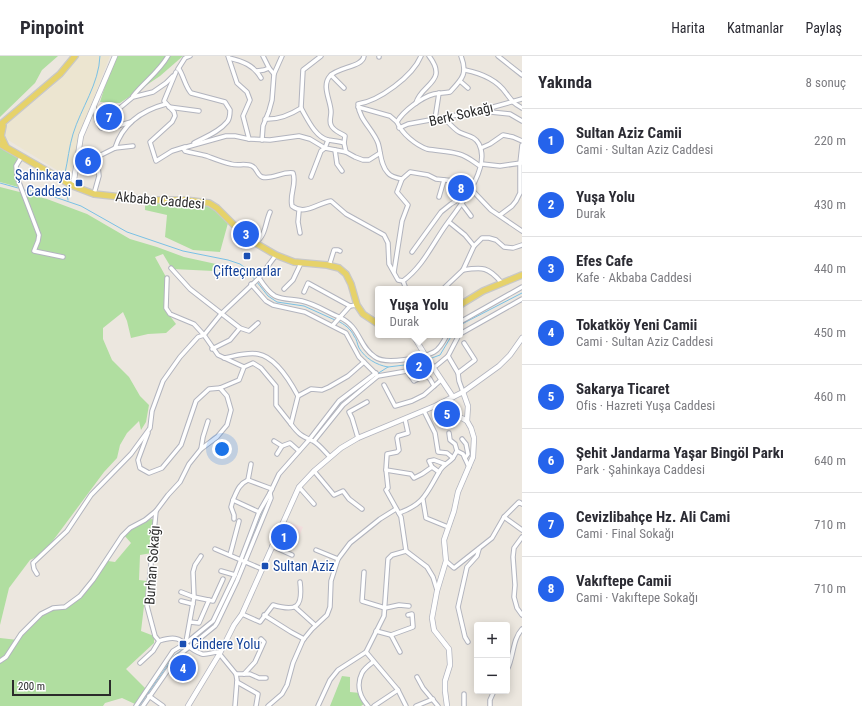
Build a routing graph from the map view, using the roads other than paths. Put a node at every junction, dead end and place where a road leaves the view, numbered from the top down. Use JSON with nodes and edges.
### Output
{"nodes":[{"id":1,"x":75,"y":56,"type":"edge"},
{"id":2,"x":114,"y":56,"type":"edge"},
{"id":3,"x":168,"y":56,"type":"edge"},
{"id":4,"x":190,"y":56,"type":"edge"},
{"id":5,"x":263,"y":56,"type":"edge"},
{"id":6,"x":282,"y":56,"type":"edge"},
{"id":7,"x":320,"y":56,"type":"edge"},
{"id":8,"x":364,"y":56,"type":"edge"},
{"id":9,"x":421,"y":56,"type":"edge"},
{"id":10,"x":429,"y":56,"type":"edge"},
{"id":11,"x":461,"y":56,"type":"edge"},
{"id":12,"x":498,"y":56,"type":"edge"},
{"id":13,"x":228,"y":57,"type":"edge"},
{"id":14,"x":269,"y":68,"type":"junction"},
{"id":15,"x":177,"y":70,"type":"junction"},
{"id":16,"x":465,"y":70,"type":"junction"},
{"id":17,"x":257,"y":71,"type":"junction"},
{"id":18,"x":521,"y":73,"type":"edge"},
{"id":19,"x":274,"y":74,"type":"junction"},
{"id":20,"x":331,"y":75,"type":"junction"},
{"id":21,"x":261,"y":78,"type":"dead end"},
{"id":22,"x":460,"y":81,"type":"junction"},
{"id":23,"x":344,"y":88,"type":"dead end"},
{"id":24,"x":468,"y":88,"type":"dead end"},
{"id":25,"x":439,"y":94,"type":"junction"},
{"id":26,"x":133,"y":97,"type":"junction"},
{"id":27,"x":522,"y":98,"type":"edge"},
{"id":28,"x":511,"y":101,"type":"junction"},
{"id":29,"x":416,"y":103,"type":"junction"},
{"id":30,"x":168,"y":105,"type":"junction"},
{"id":31,"x":358,"y":105,"type":"junction"},
{"id":32,"x":94,"y":106,"type":"junction"},
{"id":33,"x":301,"y":108,"type":"junction"},
{"id":34,"x":522,"y":108,"type":"edge"},
{"id":35,"x":199,"y":111,"type":"dead end"},
{"id":36,"x":479,"y":111,"type":"junction"},
{"id":37,"x":444,"y":118,"type":"junction"},
{"id":38,"x":265,"y":119,"type":"junction"},
{"id":39,"x":435,"y":119,"type":"junction"},
{"id":40,"x":522,"y":121,"type":"edge"},
{"id":41,"x":132,"y":122,"type":"junction"},
{"id":42,"x":397,"y":122,"type":"junction"},
{"id":43,"x":1,"y":126,"type":"edge"},
{"id":44,"x":118,"y":126,"type":"junction"},
{"id":45,"x":399,"y":128,"type":"junction"},
{"id":46,"x":249,"y":139,"type":"junction"},
{"id":47,"x":262,"y":140,"type":"junction"},
{"id":48,"x":328,"y":140,"type":"junction"},
{"id":49,"x":522,"y":141,"type":"edge"},
{"id":50,"x":344,"y":143,"type":"junction"},
{"id":51,"x":0,"y":144,"type":"edge"},
{"id":52,"x":522,"y":145,"type":"edge"},
{"id":53,"x":133,"y":146,"type":"dead end"},
{"id":54,"x":6,"y":147,"type":"junction"},
{"id":55,"x":115,"y":148,"type":"junction"},
{"id":56,"x":183,"y":148,"type":"junction"},
{"id":57,"x":325,"y":148,"type":"junction"},
{"id":58,"x":481,"y":148,"type":"junction"},
{"id":59,"x":335,"y":150,"type":"junction"},
{"id":60,"x":346,"y":152,"type":"junction"},
{"id":61,"x":380,"y":153,"type":"junction"},
{"id":62,"x":22,"y":156,"type":"junction"},
{"id":63,"x":521,"y":164,"type":"edge"},
{"id":64,"x":481,"y":165,"type":"junction"},
{"id":65,"x":342,"y":172,"type":"dead end"},
{"id":66,"x":311,"y":177,"type":"dead end"},
{"id":67,"x":402,"y":179,"type":"junction"},
{"id":68,"x":444,"y":180,"type":"junction"},
{"id":69,"x":473,"y":183,"type":"junction"},
{"id":70,"x":73,"y":186,"type":"junction"},
{"id":71,"x":471,"y":190,"type":"junction"},
{"id":72,"x":521,"y":193,"type":"edge"},
{"id":73,"x":94,"y":194,"type":"junction"},
{"id":74,"x":439,"y":197,"type":"dead end"},
{"id":75,"x":462,"y":204,"type":"junction"},
{"id":76,"x":299,"y":211,"type":"junction"},
{"id":77,"x":270,"y":212,"type":"dead end"},
{"id":78,"x":500,"y":215,"type":"junction"},
{"id":79,"x":471,"y":216,"type":"dead end"},
{"id":80,"x":449,"y":222,"type":"junction"},
{"id":81,"x":522,"y":231,"type":"edge"},
{"id":82,"x":300,"y":233,"type":"dead end"},
{"id":83,"x":255,"y":243,"type":"junction"},
{"id":84,"x":522,"y":245,"type":"edge"},
{"id":85,"x":474,"y":246,"type":"junction"},
{"id":86,"x":340,"y":251,"type":"dead end"},
{"id":87,"x":412,"y":252,"type":"dead end"},
{"id":88,"x":276,"y":255,"type":"junction"},
{"id":89,"x":63,"y":257,"type":"dead end"},
{"id":90,"x":301,"y":263,"type":"junction"},
{"id":91,"x":329,"y":266,"type":"junction"},
{"id":92,"x":171,"y":268,"type":"dead end"},
{"id":93,"x":463,"y":270,"type":"junction"},
{"id":94,"x":394,"y":274,"type":"junction"},
{"id":95,"x":522,"y":275,"type":"edge"},
{"id":96,"x":167,"y":278,"type":"dead end"},
{"id":97,"x":258,"y":278,"type":"junction"},
{"id":98,"x":403,"y":281,"type":"junction"},
{"id":99,"x":501,"y":282,"type":"junction"},
{"id":100,"x":252,"y":284,"type":"junction"},
{"id":101,"x":405,"y":286,"type":"edge"},
{"id":102,"x":446,"y":286,"type":"edge"},
{"id":103,"x":522,"y":287,"type":"edge"},
{"id":104,"x":284,"y":290,"type":"dead end"},
{"id":105,"x":304,"y":292,"type":"dead end"},
{"id":106,"x":522,"y":299,"type":"edge"},
{"id":107,"x":463,"y":303,"type":"edge"},
{"id":108,"x":357,"y":305,"type":"junction"},
{"id":109,"x":350,"y":306,"type":"junction"},
{"id":110,"x":221,"y":314,"type":"junction"},
{"id":111,"x":339,"y":318,"type":"junction"},
{"id":112,"x":463,"y":320,"type":"edge"},
{"id":113,"x":375,"y":322,"type":"edge"},
{"id":114,"x":258,"y":323,"type":"dead end"},
{"id":115,"x":334,"y":324,"type":"junction"},
{"id":116,"x":240,"y":328,"type":"junction"},
{"id":117,"x":463,"y":333,"type":"edge"},
{"id":118,"x":204,"y":334,"type":"junction"},
{"id":119,"x":416,"y":338,"type":"edge"},
{"id":120,"x":445,"y":338,"type":"edge"},
{"id":121,"x":458,"y":338,"type":"edge"},
{"id":122,"x":522,"y":338,"type":"edge"},
{"id":123,"x":464,"y":343,"type":"dead end"},
{"id":124,"x":212,"y":349,"type":"junction"},
{"id":125,"x":425,"y":356,"type":"junction"},
{"id":126,"x":448,"y":356,"type":"junction"},
{"id":127,"x":223,"y":358,"type":"junction"},
{"id":128,"x":364,"y":362,"type":"junction"},
{"id":129,"x":432,"y":365,"type":"junction"},
{"id":130,"x":244,"y":368,"type":"junction"},
{"id":131,"x":408,"y":370,"type":"junction"},
{"id":132,"x":458,"y":373,"type":"junction"},
{"id":133,"x":377,"y":375,"type":"junction"},
{"id":134,"x":441,"y":380,"type":"junction"},
{"id":135,"x":384,"y":386,"type":"dead end"},
{"id":136,"x":434,"y":386,"type":"junction"},
{"id":137,"x":220,"y":388,"type":"junction"},
{"id":138,"x":464,"y":392,"type":"junction"},
{"id":139,"x":298,"y":396,"type":"junction"},
{"id":140,"x":453,"y":397,"type":"junction"},
{"id":141,"x":367,"y":402,"type":"dead end"},
{"id":142,"x":444,"y":402,"type":"junction"},
{"id":143,"x":343,"y":405,"type":"junction"},
{"id":144,"x":424,"y":411,"type":"junction"},
{"id":145,"x":349,"y":412,"type":"junction"},
{"id":146,"x":405,"y":418,"type":"junction"},
{"id":147,"x":467,"y":420,"type":"junction"},
{"id":148,"x":208,"y":421,"type":"dead end"},
{"id":149,"x":291,"y":424,"type":"junction"},
{"id":150,"x":150,"y":428,"type":"junction"},
{"id":151,"x":449,"y":433,"type":"dead end"},
{"id":152,"x":358,"y":438,"type":"junction"},
{"id":153,"x":462,"y":438,"type":"dead end"},
{"id":154,"x":309,"y":440,"type":"junction"},
{"id":155,"x":274,"y":441,"type":"dead end"},
{"id":156,"x":314,"y":441,"type":"junction"},
{"id":157,"x":282,"y":446,"type":"junction"},
{"id":158,"x":201,"y":449,"type":"junction"},
{"id":159,"x":299,"y":451,"type":"junction"},
{"id":160,"x":457,"y":452,"type":"junction"},
{"id":161,"x":277,"y":454,"type":"dead end"},
{"id":162,"x":330,"y":457,"type":"junction"},
{"id":163,"x":453,"y":458,"type":"junction"},
{"id":164,"x":465,"y":458,"type":"junction"},
{"id":165,"x":251,"y":464,"type":"dead end"},
{"id":166,"x":445,"y":464,"type":"junction"},
{"id":167,"x":432,"y":466,"type":"junction"},
{"id":168,"x":470,"y":467,"type":"junction"},
{"id":169,"x":386,"y":470,"type":"junction"},
{"id":170,"x":314,"y":471,"type":"junction"},
{"id":171,"x":439,"y":472,"type":"junction"},
{"id":172,"x":248,"y":480,"type":"junction"},
{"id":173,"x":299,"y":487,"type":"junction"},
{"id":174,"x":271,"y":491,"type":"junction"},
{"id":175,"x":233,"y":500,"type":"junction"},
{"id":176,"x":423,"y":500,"type":"junction"},
{"id":177,"x":314,"y":504,"type":"dead end"},
{"id":178,"x":522,"y":504,"type":"edge"},
{"id":179,"x":362,"y":509,"type":"dead end"},
{"id":180,"x":396,"y":509,"type":"junction"},
{"id":181,"x":156,"y":511,"type":"junction"},
{"id":182,"x":259,"y":512,"type":"junction"},
{"id":183,"x":399,"y":513,"type":"junction"},
{"id":184,"x":504,"y":517,"type":"junction"},
{"id":185,"x":234,"y":519,"type":"dead end"},
{"id":186,"x":239,"y":521,"type":"dead end"},
{"id":187,"x":448,"y":527,"type":"junction"},
{"id":188,"x":522,"y":530,"type":"edge"},
{"id":189,"x":522,"y":537,"type":"edge"},
{"id":190,"x":272,"y":546,"type":"junction"},
{"id":191,"x":479,"y":548,"type":"junction"},
{"id":192,"x":216,"y":549,"type":"dead end"},
{"id":193,"x":316,"y":550,"type":"dead end"},
{"id":194,"x":406,"y":551,"type":"junction"},
{"id":195,"x":230,"y":555,"type":"junction"},
{"id":196,"x":292,"y":555,"type":"dead end"},
{"id":197,"x":201,"y":556,"type":"dead end"},
{"id":198,"x":338,"y":560,"type":"junction"},
{"id":199,"x":243,"y":561,"type":"junction"},
{"id":200,"x":446,"y":561,"type":"junction"},
{"id":201,"x":262,"y":570,"type":"junction"},
{"id":202,"x":221,"y":571,"type":"dead end"},
{"id":203,"x":364,"y":572,"type":"dead end"},
{"id":204,"x":37,"y":574,"type":"dead end"},
{"id":205,"x":235,"y":575,"type":"junction"},
{"id":206,"x":223,"y":580,"type":"dead end"},
{"id":207,"x":300,"y":582,"type":"dead end"},
{"id":208,"x":437,"y":591,"type":"junction"},
{"id":209,"x":182,"y":592,"type":"dead end"},
{"id":210,"x":194,"y":598,"type":"junction"},
{"id":211,"x":209,"y":600,"type":"junction"},
{"id":212,"x":181,"y":601,"type":"dead end"},
{"id":213,"x":192,"y":604,"type":"junction"},
{"id":214,"x":409,"y":606,"type":"dead end"},
{"id":215,"x":294,"y":607,"type":"junction"},
{"id":216,"x":385,"y":608,"type":"junction"},
{"id":217,"x":242,"y":614,"type":"junction"},
{"id":218,"x":408,"y":614,"type":"dead end"},
{"id":219,"x":264,"y":615,"type":"junction"},
{"id":220,"x":522,"y":615,"type":"edge"},
{"id":221,"x":190,"y":622,"type":"junction"},
{"id":222,"x":315,"y":625,"type":"junction"},
{"id":223,"x":522,"y":629,"type":"edge"},
{"id":224,"x":376,"y":631,"type":"junction"},
{"id":225,"x":391,"y":635,"type":"junction"},
{"id":226,"x":261,"y":639,"type":"dead end"},
{"id":227,"x":304,"y":639,"type":"junction"},
{"id":228,"x":159,"y":641,"type":"junction"},
{"id":229,"x":468,"y":642,"type":"dead end"},
{"id":230,"x":186,"y":643,"type":"junction"},
{"id":231,"x":189,"y":647,"type":"junction"},
{"id":232,"x":366,"y":652,"type":"junction"},
{"id":233,"x":400,"y":652,"type":"dead end"},
{"id":234,"x":220,"y":653,"type":"junction"},
{"id":235,"x":0,"y":661,"type":"edge"},
{"id":236,"x":373,"y":662,"type":"junction"},
{"id":237,"x":140,"y":663,"type":"dead end"},
{"id":238,"x":510,"y":665,"type":"edge"},
{"id":239,"x":236,"y":674,"type":"junction"},
{"id":240,"x":244,"y":674,"type":"junction"},
{"id":241,"x":417,"y":677,"type":"dead end"},
{"id":242,"x":266,"y":678,"type":"dead end"},
{"id":243,"x":237,"y":682,"type":"junction"},
{"id":244,"x":398,"y":690,"type":"junction"},
{"id":245,"x":145,"y":693,"type":"junction"},
{"id":246,"x":464,"y":694,"type":"dead end"},
{"id":247,"x":493,"y":694,"type":"edge"},
{"id":248,"x":150,"y":696,"type":"junction"},
{"id":249,"x":433,"y":699,"type":"junction"},
{"id":250,"x":136,"y":706,"type":"edge"},
{"id":251,"x":143,"y":706,"type":"edge"},
{"id":252,"x":163,"y":706,"type":"edge"},
{"id":253,"x":188,"y":706,"type":"edge"},
{"id":254,"x":235,"y":706,"type":"edge"},
{"id":255,"x":256,"y":706,"type":"edge"},
{"id":256,"x":268,"y":706,"type":"edge"},
{"id":257,"x":318,"y":706,"type":"edge"},
{"id":258,"x":368,"y":706,"type":"edge"},
{"id":259,"x":374,"y":706,"type":"edge"},
{"id":260,"x":406,"y":706,"type":"edge"},
{"id":261,"x":416,"y":706,"type":"edge"},
{"id":262,"x":438,"y":706,"type":"edge"},
{"id":263,"x":447,"y":706,"type":"edge"},
{"id":264,"x":464,"y":706,"type":"edge"},
{"id":265,"x":490,"y":706,"type":"edge"}],
"edges":[{"from":1,"to":43,"type":"main road"},
{"from":2,"to":32,"type":"street"},
{"from":3,"to":26,"type":"street"},
{"from":4,"to":15,"type":"street"},
{"from":5,"to":14,"type":"street"},
{"from":6,"to":19,"type":"street"},
{"from":7,"to":33,"type":"street"},
{"from":8,"to":20,"type":"street"},
{"from":9,"to":31,"type":"street"},
{"from":10,"to":29,"type":"street"},
{"from":11,"to":16,"type":"street"},
{"from":12,"to":18,"type":"street"},
{"from":13,"to":17,"type":"street"},
{"from":13,"to":46,"type":"street"},
{"from":14,"to":17,"type":"street"},
{"from":14,"to":19,"type":"street"},
{"from":15,"to":26,"type":"street"},
{"from":15,"to":30,"type":"street"},
{"from":15,"to":56,"type":"street"},
{"from":16,"to":22,"type":"street"},
{"from":16,"to":28,"type":"street"},
{"from":17,"to":21,"type":"street"},
{"from":19,"to":38,"type":"street"},
{"from":20,"to":23,"type":"street"},
{"from":20,"to":50,"type":"street"},
{"from":22,"to":24,"type":"street"},
{"from":22,"to":25,"type":"street"},
{"from":25,"to":29,"type":"street"},
{"from":25,"to":39,"type":"street"},
{"from":26,"to":44,"type":"street"},
{"from":27,"to":28,"type":"street","name":"Berk Sokağı"},
{"from":28,"to":34,"type":"street"},
{"from":28,"to":36,"type":"street","name":"Berk Sokağı"},
{"from":29,"to":42,"type":"street"},
{"from":30,"to":35,"type":"street"},
{"from":30,"to":41,"type":"street"},
{"from":30,"to":56,"type":"street"},
{"from":31,"to":42,"type":"street"},
{"from":31,"to":61,"type":"street"},
{"from":32,"to":44,"type":"street"},
{"from":32,"to":70,"type":"street"},
{"from":33,"to":38,"type":"street"},
{"from":33,"to":48,"type":"street"},
{"from":36,"to":37,"type":"street","name":"Berk Sokağı"},
{"from":36,"to":40,"type":"street"},
{"from":37,"to":39,"type":"street","name":"Berk Sokağı"},
{"from":37,"to":58,"type":"street"},
{"from":38,"to":47,"type":"street"},
{"from":39,"to":45,"type":"street","name":"Berk Sokağı"},
{"from":41,"to":44,"type":"street"},
{"from":41,"to":55,"type":"street"},
{"from":42,"to":45,"type":"street"},
{"from":43,"to":54,"type":"main road"},
{"from":45,"to":64,"type":"street"},
{"from":46,"to":47,"type":"street"},
{"from":46,"to":56,"type":"street"},
{"from":47,"to":57,"type":"street"},
{"from":48,"to":50,"type":"street"},
{"from":48,"to":57,"type":"street"},
{"from":49,"to":58,"type":"street"},
{"from":50,"to":60,"type":"street"},
{"from":51,"to":54,"type":"main road","name":"Akbaba Caddesi"},
{"from":52,"to":63,"type":"street"},
{"from":53,"to":55,"type":"street"},
{"from":54,"to":62,"type":"main road","name":"Akbaba Caddesi"},
{"from":55,"to":73,"type":"street"},
{"from":56,"to":76,"type":"street"},
{"from":57,"to":59,"type":"street"},
{"from":57,"to":66,"type":"street"},
{"from":58,"to":64,"type":"street"},
{"from":59,"to":60,"type":"street"},
{"from":59,"to":65,"type":"street"},
{"from":60,"to":61,"type":"street"},
{"from":61,"to":67,"type":"street"},
{"from":62,"to":70,"type":"main road","name":"Akbaba Caddesi"},
{"from":62,"to":89,"type":"street"},
{"from":63,"to":64,"type":"street"},
{"from":63,"to":72,"type":"street"},
{"from":64,"to":69,"type":"street"},
{"from":67,"to":68,"type":"street"},
{"from":67,"to":94,"type":"street"},
{"from":68,"to":69,"type":"street"},
{"from":68,"to":74,"type":"street"},
{"from":69,"to":71,"type":"street"},
{"from":70,"to":73,"type":"main road","name":"Akbaba Caddesi"},
{"from":71,"to":75,"type":"street"},
{"from":71,"to":78,"type":"street"},
{"from":71,"to":87,"type":"street"},
{"from":72,"to":78,"type":"street"},
{"from":73,"to":83,"type":"main road","name":"Akbaba Caddesi"},
{"from":75,"to":79,"type":"street"},
{"from":75,"to":80,"type":"street"},
{"from":76,"to":82,"type":"street"},
{"from":76,"to":94,"type":"street"},
{"from":77,"to":83,"type":"street"},
{"from":78,"to":81,"type":"street"},
{"from":80,"to":85,"type":"street"},
{"from":80,"to":98,"type":"street"},
{"from":83,"to":88,"type":"main road","name":"Akbaba Caddesi"},
{"from":84,"to":85,"type":"street"},
{"from":85,"to":93,"type":"street"},
{"from":86,"to":91,"type":"street"},
{"from":88,"to":90,"type":"main road","name":"Akbaba Caddesi"},
{"from":88,"to":97,"type":"street"},
{"from":90,"to":91,"type":"main road","name":"Akbaba Caddesi"},
{"from":90,"to":104,"type":"street"},
{"from":91,"to":108,"type":"main road","name":"Akbaba Caddesi"},
{"from":92,"to":110,"type":"street"},
{"from":93,"to":99,"type":"street"},
{"from":93,"to":102,"type":"street"},
{"from":94,"to":98,"type":"street"},
{"from":95,"to":99,"type":"main road"},
{"from":96,"to":118,"type":"street"},
{"from":97,"to":100,"type":"street"},
{"from":97,"to":111,"type":"street"},
{"from":98,"to":101,"type":"street"},
{"from":99,"to":107,"type":"main road"},
{"from":100,"to":110,"type":"street"},
{"from":100,"to":115,"type":"street"},
{"from":103,"to":112,"type":"street"},
{"from":105,"to":109,"type":"street"},
{"from":106,"to":117,"type":"street"},
{"from":108,"to":109,"type":"street"},
{"from":108,"to":113,"type":"main road","name":"Akbaba Caddesi"},
{"from":109,"to":111,"type":"street"},
{"from":110,"to":116,"type":"street"},
{"from":110,"to":118,"type":"street"},
{"from":111,"to":115,"type":"street"},
{"from":111,"to":125,"type":"street"},
{"from":114,"to":116,"type":"street"},
{"from":115,"to":128,"type":"street"},
{"from":116,"to":124,"type":"street"},
{"from":118,"to":124,"type":"street"},
{"from":118,"to":150,"type":"street"},
{"from":119,"to":125,"type":"street"},
{"from":120,"to":125,"type":"street"},
{"from":121,"to":126,"type":"street"},
{"from":122,"to":138,"type":"street"},
{"from":123,"to":132,"type":"street"},
{"from":124,"to":127,"type":"street"},
{"from":125,"to":129,"type":"street"},
{"from":126,"to":129,"type":"street"},
{"from":126,"to":132,"type":"street"},
{"from":127,"to":130,"type":"street"},
{"from":127,"to":139,"type":"street"},
{"from":128,"to":133,"type":"street"},
{"from":128,"to":139,"type":"street"},
{"from":129,"to":131,"type":"street"},
{"from":129,"to":134,"type":"street"},
{"from":130,"to":137,"type":"street"},
{"from":130,"to":149,"type":"street"},
{"from":131,"to":133,"type":"street"},
{"from":131,"to":136,"type":"street"},
{"from":132,"to":138,"type":"street"},
{"from":133,"to":143,"type":"street"},
{"from":133,"to":154,"type":"street"},
{"from":134,"to":136,"type":"street"},
{"from":134,"to":140,"type":"street"},
{"from":135,"to":136,"type":"street"},
{"from":137,"to":150,"type":"street"},
{"from":137,"to":158,"type":"street"},
{"from":138,"to":140,"type":"street"},
{"from":138,"to":147,"type":"street"},
{"from":139,"to":149,"type":"street"},
{"from":140,"to":142,"type":"street"},
{"from":141,"to":145,"type":"street"},
{"from":142,"to":144,"type":"street"},
{"from":142,"to":147,"type":"street"},
{"from":143,"to":145,"type":"street"},
{"from":143,"to":156,"type":"street"},
{"from":144,"to":146,"type":"street"},
{"from":144,"to":163,"type":"street"},
{"from":145,"to":152,"type":"street"},
{"from":146,"to":152,"type":"street"},
{"from":146,"to":169,"type":"street"},
{"from":147,"to":168,"type":"street"},
{"from":148,"to":158,"type":"street"},
{"from":149,"to":154,"type":"street"},
{"from":150,"to":204,"type":"street"},
{"from":151,"to":160,"type":"street"},
{"from":152,"to":162,"type":"street"},
{"from":153,"to":164,"type":"street"},
{"from":154,"to":156,"type":"street"},
{"from":154,"to":159,"type":"street"},
{"from":155,"to":157,"type":"street"},
{"from":156,"to":162,"type":"street"},
{"from":157,"to":159,"type":"street"},
{"from":157,"to":161,"type":"street"},
{"from":158,"to":181,"type":"street"},
{"from":159,"to":174,"type":"street"},
{"from":160,"to":163,"type":"street"},
{"from":160,"to":164,"type":"street"},
{"from":162,"to":170,"type":"street"},
{"from":163,"to":166,"type":"street"},
{"from":164,"to":168,"type":"street"},
{"from":165,"to":172,"type":"street"},
{"from":166,"to":167,"type":"street"},
{"from":166,"to":171,"type":"street"},
{"from":167,"to":169,"type":"street"},
{"from":167,"to":171,"type":"street"},
{"from":168,"to":187,"type":"street"},
{"from":169,"to":180,"type":"street"},
{"from":170,"to":173,"type":"street"},
{"from":170,"to":179,"type":"street"},
{"from":171,"to":176,"type":"street"},
{"from":172,"to":174,"type":"street"},
{"from":172,"to":175,"type":"street"},
{"from":173,"to":177,"type":"street"},
{"from":173,"to":190,"type":"street"},
{"from":174,"to":182,"type":"street"},
{"from":174,"to":199,"type":"street"},
{"from":175,"to":182,"type":"street"},
{"from":175,"to":185,"type":"street"},
{"from":176,"to":183,"type":"street"},
{"from":176,"to":187,"type":"street"},
{"from":178,"to":184,"type":"street"},
{"from":180,"to":183,"type":"street"},
{"from":180,"to":198,"type":"street"},
{"from":181,"to":228,"type":"street","name":"Burhan Sokağı"},
{"from":181,"to":235,"type":"street"},
{"from":182,"to":199,"type":"street"},
{"from":183,"to":194,"type":"street"},
{"from":184,"to":188,"type":"street"},
{"from":184,"to":191,"type":"street"},
{"from":186,"to":195,"type":"street"},
{"from":187,"to":200,"type":"street"},
{"from":189,"to":220,"type":"street"},
{"from":190,"to":196,"type":"street"},
{"from":190,"to":201,"type":"street"},
{"from":191,"to":200,"type":"street"},
{"from":191,"to":229,"type":"street"},
{"from":192,"to":195,"type":"street"},
{"from":193,"to":198,"type":"street"},
{"from":194,"to":208,"type":"street"},
{"from":194,"to":216,"type":"street"},
{"from":195,"to":199,"type":"street"},
{"from":197,"to":210,"type":"street"},
{"from":198,"to":222,"type":"street"},
{"from":199,"to":201,"type":"street"},
{"from":199,"to":205,"type":"street"},
{"from":199,"to":231,"type":"street"},
{"from":200,"to":208,"type":"street"},
{"from":201,"to":217,"type":"street"},
{"from":202,"to":205,"type":"street"},
{"from":203,"to":216,"type":"street"},
{"from":205,"to":230,"type":"street"},
{"from":206,"to":211,"type":"street"},
{"from":207,"to":215,"type":"street"},
{"from":208,"to":263,"type":"street"},
{"from":209,"to":210,"type":"street"},
{"from":210,"to":211,"type":"street"},
{"from":210,"to":213,"type":"street"},
{"from":211,"to":221,"type":"street"},
{"from":212,"to":213,"type":"street"},
{"from":213,"to":221,"type":"street"},
{"from":214,"to":216,"type":"street"},
{"from":215,"to":219,"type":"street"},
{"from":215,"to":222,"type":"street"},
{"from":216,"to":224,"type":"street"},
{"from":217,"to":219,"type":"street"},
{"from":217,"to":234,"type":"street"},
{"from":218,"to":225,"type":"street"},
{"from":219,"to":227,"type":"street"},
{"from":221,"to":230,"type":"street"},
{"from":222,"to":227,"type":"street"},
{"from":223,"to":238,"type":"street"},
{"from":224,"to":225,"type":"street"},
{"from":224,"to":232,"type":"street"},
{"from":225,"to":233,"type":"street"},
{"from":226,"to":240,"type":"street"},
{"from":227,"to":256,"type":"street"},
{"from":228,"to":230,"type":"street"},
{"from":228,"to":237,"type":"street"},
{"from":230,"to":231,"type":"street"},
{"from":230,"to":245,"type":"street"},
{"from":231,"to":234,"type":"street"},
{"from":231,"to":248,"type":"street"},
{"from":232,"to":236,"type":"street"},
{"from":232,"to":257,"type":"street"},
{"from":234,"to":239,"type":"street"},
{"from":234,"to":253,"type":"street"},
{"from":236,"to":244,"type":"street"},
{"from":236,"to":258,"type":"street"},
{"from":239,"to":240,"type":"street"},
{"from":239,"to":243,"type":"street"},
{"from":240,"to":242,"type":"street"},
{"from":241,"to":249,"type":"street"},
{"from":243,"to":254,"type":"street"},
{"from":243,"to":255,"type":"street"},
{"from":244,"to":259,"type":"street"},
{"from":244,"to":260,"type":"street"},
{"from":245,"to":248,"type":"street"},
{"from":245,"to":250,"type":"street"},
{"from":246,"to":264,"type":"street"},
{"from":247,"to":265,"type":"street"},
{"from":248,"to":251,"type":"street"},
{"from":248,"to":252,"type":"street"},
{"from":249,"to":261,"type":"street"},
{"from":249,"to":262,"type":"street"}]}
